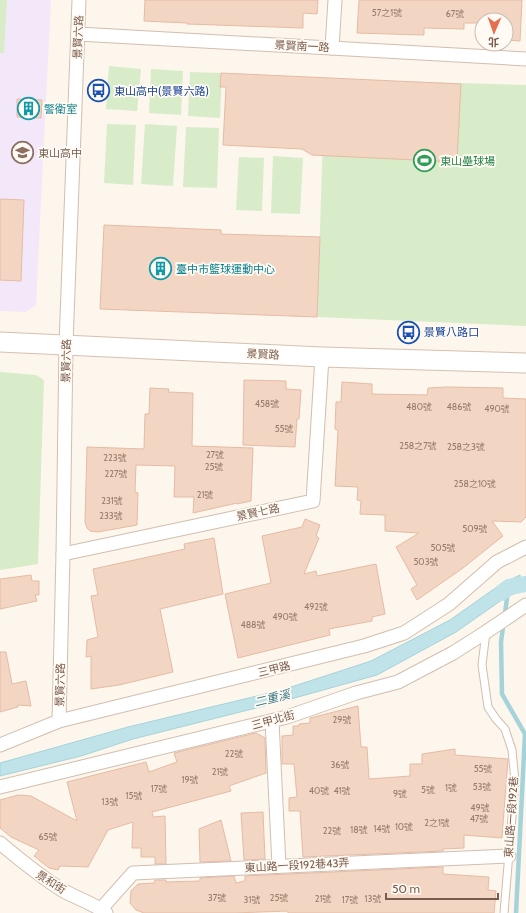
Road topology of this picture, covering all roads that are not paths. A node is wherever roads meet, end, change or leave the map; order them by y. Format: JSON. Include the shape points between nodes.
{"nodes":[{"id":1,"x":79,"y":0,"type":"edge"},
{"id":2,"x":335,"y":0,"type":"edge"},
{"id":3,"x":78,"y":34,"type":"junction"},
{"id":4,"x":332,"y":48,"type":"junction"},
{"id":5,"x":526,"y":59,"type":"edge"},
{"id":6,"x":0,"y":342,"type":"edge"},
{"id":7,"x":66,"y":344,"type":"junction"},
{"id":8,"x":322,"y":357,"type":"junction"},
{"id":9,"x":526,"y":363,"type":"edge"},
{"id":10,"x":526,"y":547,"type":"edge"},
{"id":11,"x":63,"y":554,"type":"junction"},
{"id":12,"x":526,"y":605,"type":"edge"},
{"id":13,"x":486,"y":632,"type":"junction"},
{"id":14,"x":59,"y":721,"type":"junction"},
{"id":15,"x":272,"y":721,"type":"junction"},
{"id":16,"x":0,"y":745,"type":"edge"},
{"id":17,"x":0,"y":787,"type":"edge"},
{"id":18,"x":0,"y":843,"type":"edge"},
{"id":19,"x":509,"y":856,"type":"junction"},
{"id":20,"x":279,"y":866,"type":"junction"},
{"id":21,"x":104,"y":911,"type":"edge"},
{"id":22,"x":504,"y":913,"type":"edge"}],
"edges":[{"from":1,"to":3,"type":"street","name":"景賢六路"},
{"from":2,"to":4,"type":"street"},
{"from":3,"to":4,"type":"street","name":"景賢南一路"},
{"from":3,"to":7,"type":"street","name":"景賢六路"},
{"from":4,"to":5,"type":"street","name":"景賢南一路"},
{"from":6,"to":7,"type":"street","name":"景賢路"},
{"from":7,"to":8,"type":"street","name":"景賢路"},
{"from":7,"to":11,"type":"street","name":"景賢六路"},
{"from":8,"to":9,"type":"street","name":"景賢路"},
{"from":8,"to":11,"type":"street","name":"景賢七路","via":[[313,501]]},
{"from":10,"to":14,"type":"street","name":"三甲路","via":[[497,562],[449,604],[404,633],[364,646]]},
{"from":11,"to":14,"type":"street","name":"景賢六路"},
{"from":12,"to":13,"type":"street","name":"三甲北街"},
{"from":13,"to":15,"type":"street","name":"三甲北街","via":[[398,682]]},
{"from":13,"to":19,"type":"lane","name":"東山路一段192巷","via":[[482,665],[488,707],[505,729],[512,750],[515,781]]},
{"from":14,"to":16,"type":"street","name":"三甲路"},
{"from":15,"to":17,"type":"street","name":"三甲北街"},
{"from":15,"to":20,"type":"street"},
{"from":18,"to":21,"type":"street","name":"景和街","via":[[33,871]]},
{"from":19,"to":20,"type":"street","name":"東山路一段192巷43弄"},
{"from":19,"to":22,"type":"lane","name":"東山路一段192巷"},
{"from":20,"to":21,"type":"street","name":"東山路一段192巷43弄","via":[[133,873]]}]}
